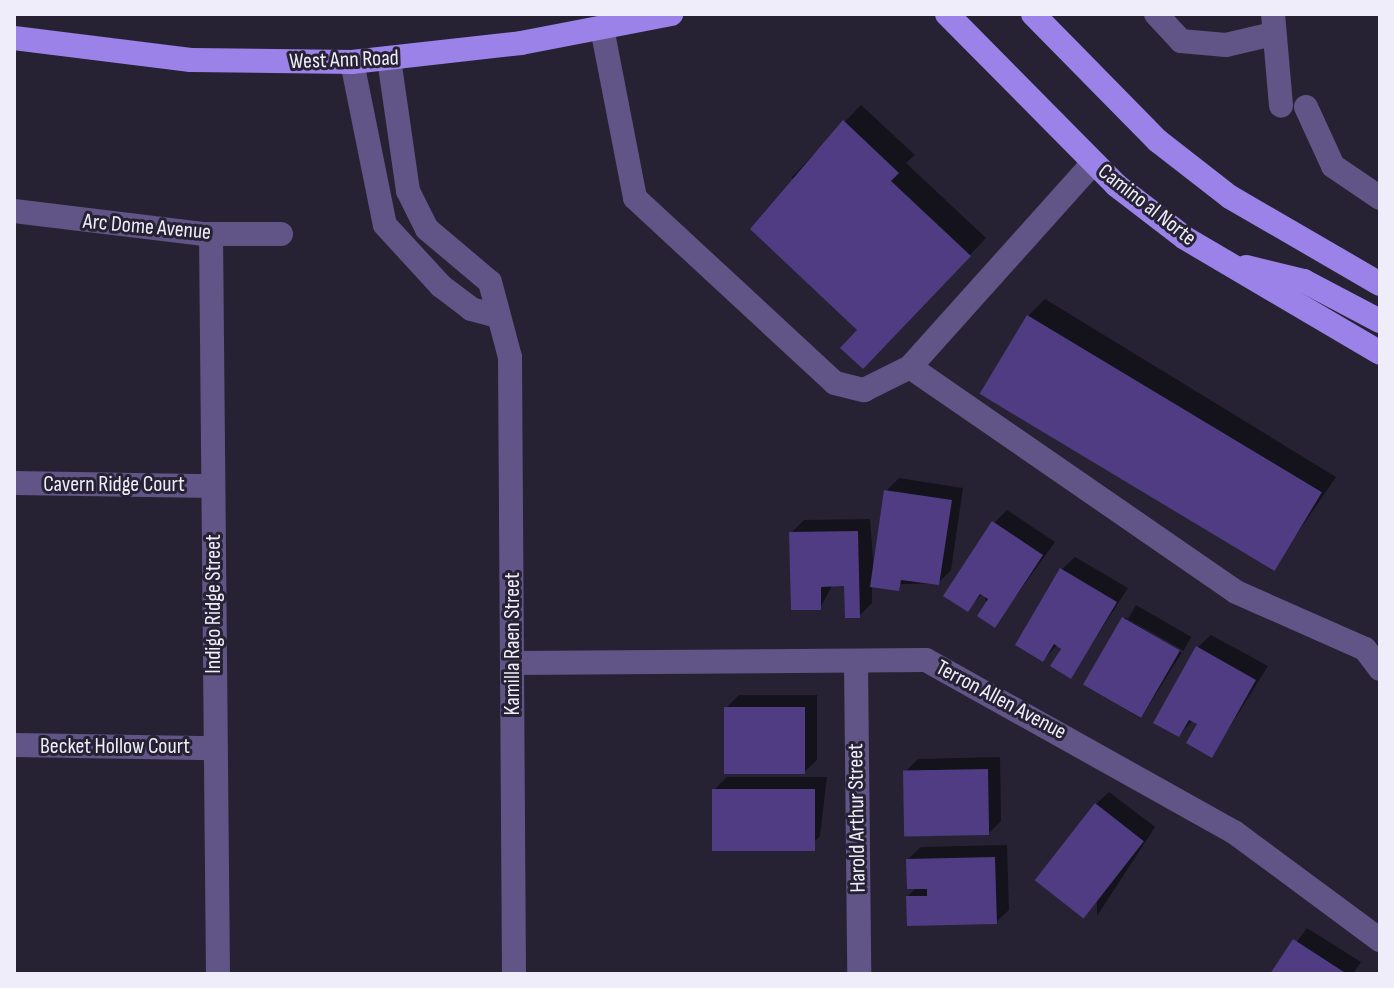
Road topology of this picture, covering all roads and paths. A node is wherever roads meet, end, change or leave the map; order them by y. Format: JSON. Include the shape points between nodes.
{"nodes":[{"id":1,"x":671,"y":14,"type":"edge"},
{"id":2,"x":947,"y":14,"type":"edge"},
{"id":3,"x":1033,"y":14,"type":"edge"},
{"id":4,"x":1156,"y":14,"type":"edge"},
{"id":5,"x":1273,"y":24,"type":"edge"},
{"id":6,"x":602,"y":28,"type":"junction"},
{"id":7,"x":14,"y":38,"type":"edge"},
{"id":8,"x":389,"y":59,"type":"junction"},
{"id":9,"x":352,"y":62,"type":"junction"},
{"id":10,"x":1281,"y":106,"type":"dead end"},
{"id":11,"x":1306,"y":107,"type":"dead end"},
{"id":12,"x":1093,"y":163,"type":"junction"},
{"id":13,"x":1380,"y":198,"type":"edge"},
{"id":14,"x":14,"y":211,"type":"edge"},
{"id":15,"x":211,"y":234,"type":"junction"},
{"id":16,"x":281,"y":234,"type":"dead end"},
{"id":17,"x":460,"y":257,"type":"junction"},
{"id":18,"x":1224,"y":262,"type":"junction"},
{"id":19,"x":1380,"y":284,"type":"edge"},
{"id":20,"x":441,"y":286,"type":"junction"},
{"id":21,"x":498,"y":316,"type":"junction"},
{"id":22,"x":1380,"y":321,"type":"edge"},
{"id":23,"x":1380,"y":353,"type":"edge"},
{"id":24,"x":910,"y":367,"type":"junction"},
{"id":25,"x":14,"y":483,"type":"edge"},
{"id":26,"x":213,"y":486,"type":"junction"},
{"id":27,"x":856,"y":662,"type":"junction"},
{"id":28,"x":513,"y":663,"type":"junction"},
{"id":29,"x":1380,"y":669,"type":"edge"},
{"id":30,"x":14,"y":745,"type":"edge"},
{"id":31,"x":215,"y":748,"type":"junction"},
{"id":32,"x":1380,"y":940,"type":"edge"},
{"id":33,"x":218,"y":974,"type":"edge"},
{"id":34,"x":514,"y":974,"type":"edge"},
{"id":35,"x":859,"y":974,"type":"edge"}],
"edges":[{"from":1,"to":6,"type":"main road","name":"West Ann Road"},
{"from":2,"to":12,"type":"main road","name":"Camino al Norte"},
{"from":3,"to":19,"type":"main road","via":[[1158,141],[1230,197]]},
{"from":4,"to":5,"type":"street","via":[[1181,41],[1226,45]]},
{"from":5,"to":10,"type":"street"},
{"from":6,"to":8,"type":"main road","name":"West Ann Road"},
{"from":6,"to":24,"type":"street","via":[[635,198],[648,216],[835,383],[864,390]]},
{"from":7,"to":9,"type":"main road","name":"West Ann Road","via":[[191,60]]},
{"from":8,"to":9,"type":"main road","name":"West Ann Road"},
{"from":8,"to":17,"type":"street","name":"Kamilla Raen Street","via":[[408,191],[427,229]]},
{"from":9,"to":20,"type":"street","via":[[385,225]]},
{"from":11,"to":13,"type":"street","via":[[1333,166]]},
{"from":12,"to":18,"type":"main road","name":"Camino al Norte"},
{"from":12,"to":24,"type":"street"},
{"from":14,"to":15,"type":"street","name":"Arc Dome Avenue"},
{"from":15,"to":16,"type":"street","name":"Arc Dome Avenue"},
{"from":15,"to":26,"type":"street","name":"Indigo Ridge Street"},
{"from":17,"to":20,"type":"street"},
{"from":17,"to":21,"type":"street","name":"Kamilla Raen Street","via":[[490,282]]},
{"from":18,"to":22,"type":"main road","via":[[1304,281]]},
{"from":18,"to":23,"type":"main road","name":"Camino al Norte"},
{"from":20,"to":21,"type":"street","via":[[471,309]]},
{"from":21,"to":28,"type":"street","name":"Kamilla Raen Street","via":[[510,357]]},
{"from":24,"to":29,"type":"street","via":[[1236,592],[1365,649]]},
{"from":25,"to":26,"type":"street","name":"Cavern Ridge Court"},
{"from":26,"to":31,"type":"street","name":"Indigo Ridge Street"},
{"from":27,"to":28,"type":"street","name":"Terron Allen Avenue"},
{"from":27,"to":32,"type":"street","name":"Terron Allen Avenue","via":[[926,660],[976,684],[1234,832]]},
{"from":27,"to":35,"type":"street","name":"Harold Arthur Street"},
{"from":28,"to":34,"type":"street","name":"Kamilla Raen Street"},
{"from":30,"to":31,"type":"street","name":"Becket Hollow Court"},
{"from":31,"to":33,"type":"street","name":"Indigo Ridge Street"}]}
